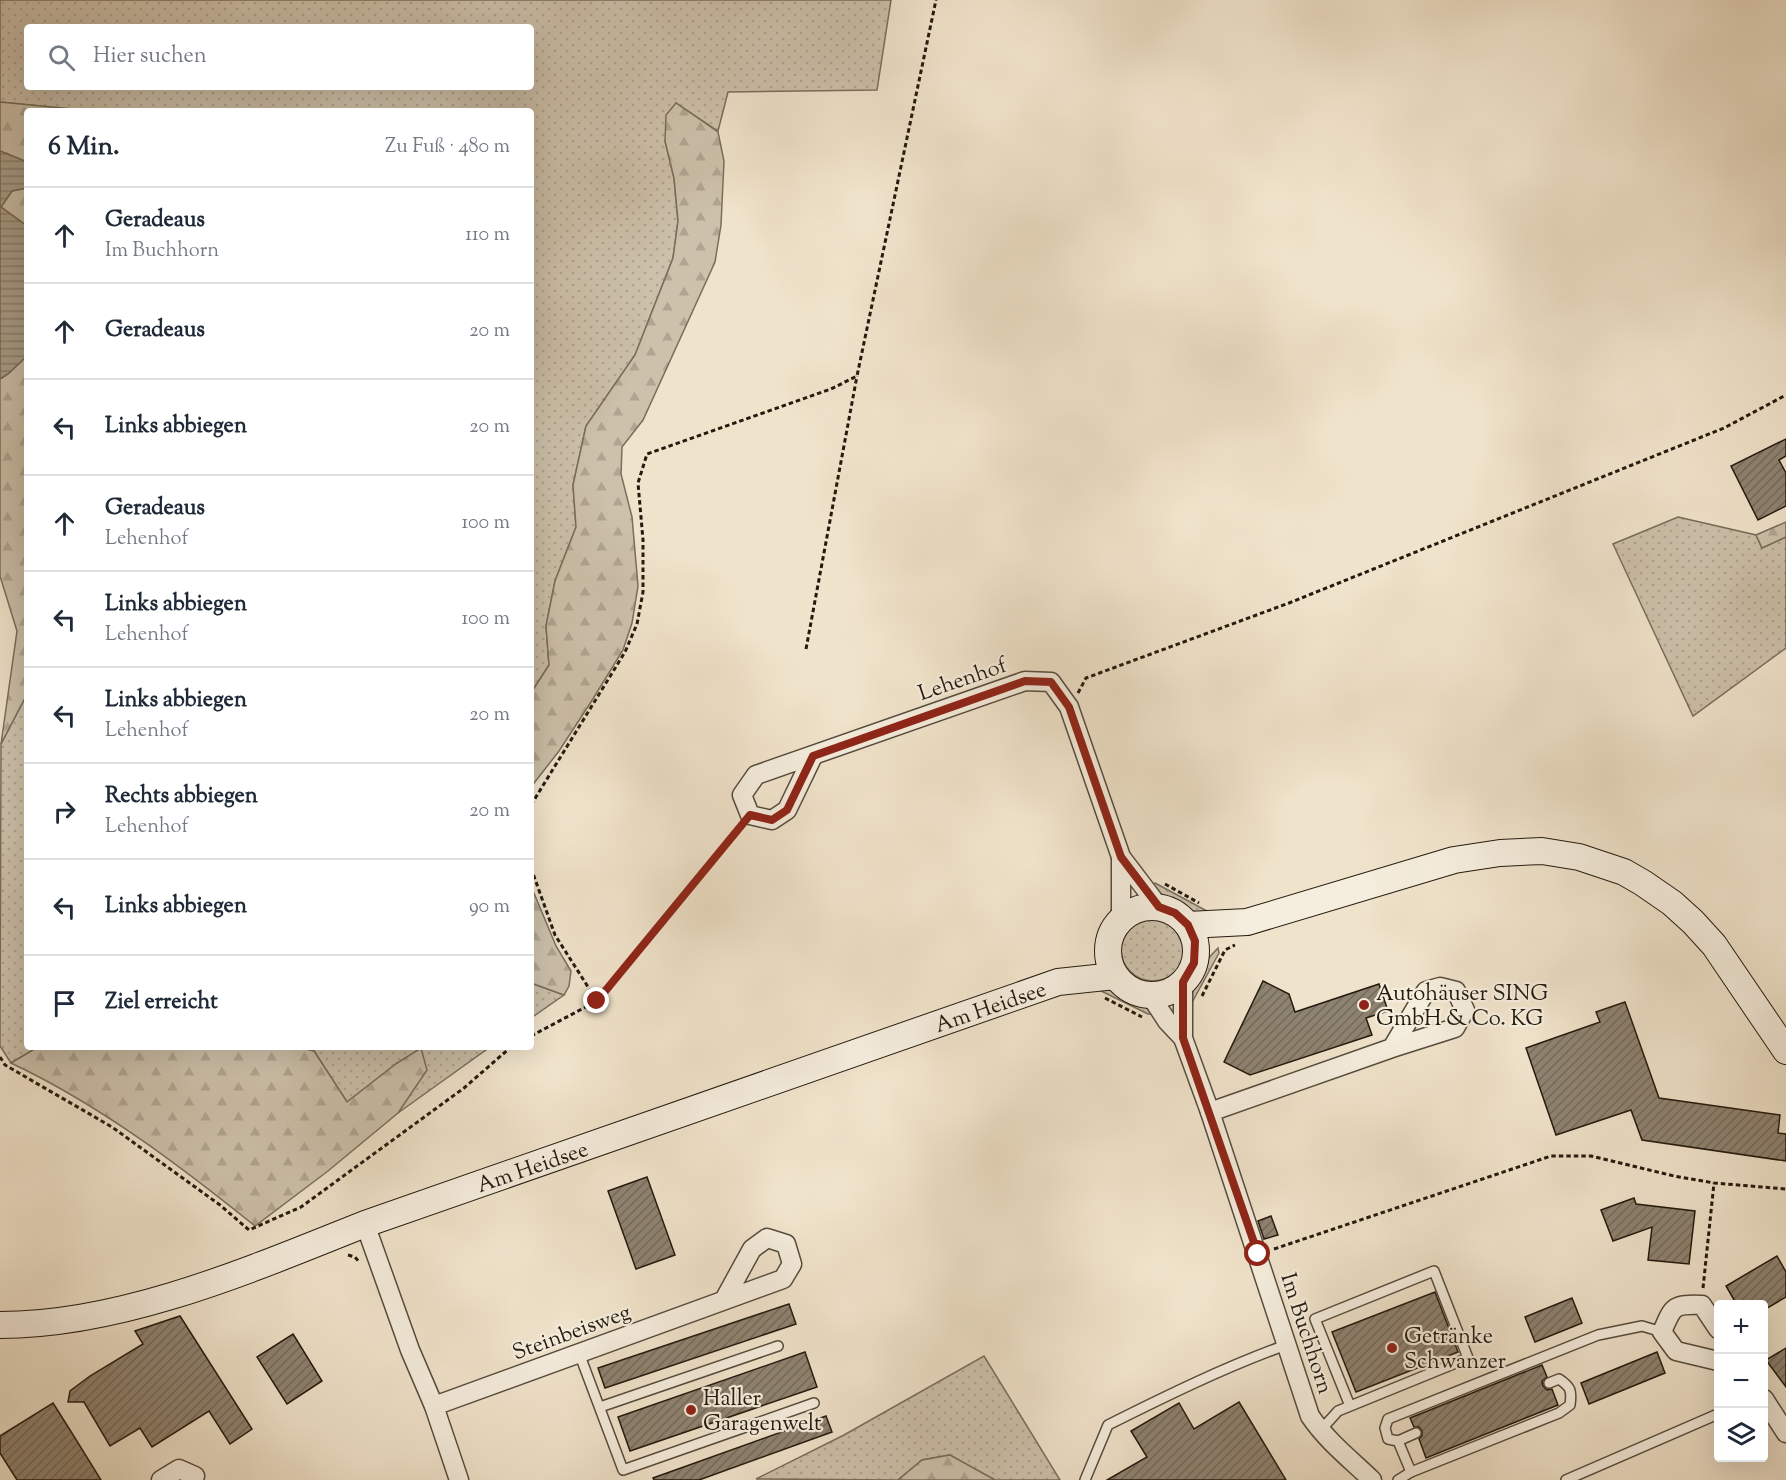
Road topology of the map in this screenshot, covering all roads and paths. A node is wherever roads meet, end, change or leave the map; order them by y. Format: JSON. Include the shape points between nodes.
{"nodes":[{"id":1,"x":936,"y":0,"type":"edge"},
{"id":2,"x":857,"y":376,"type":"junction"},
{"id":3,"x":1786,"y":395,"type":"edge"},
{"id":4,"x":806,"y":649,"type":"dead end"},
{"id":5,"x":1082,"y":703,"type":"dead end"},
{"id":6,"x":813,"y":756,"type":"junction"},
{"id":7,"x":534,"y":800,"type":"edge"},
{"id":8,"x":750,"y":815,"type":"junction"},
{"id":9,"x":1121,"y":857,"type":"junction"},
{"id":10,"x":534,"y":876,"type":"edge"},
{"id":11,"x":1157,"y":879,"type":"dead end"},
{"id":12,"x":1159,"y":907,"type":"junction"},
{"id":13,"x":1195,"y":915,"type":"junction"},
{"id":14,"x":1121,"y":919,"type":"junction"},
{"id":15,"x":1245,"y":931,"type":"junction"},
{"id":16,"x":1223,"y":945,"type":"dead end"},
{"id":17,"x":1107,"y":946,"type":"junction"},
{"id":18,"x":1225,"y":950,"type":"junction"},
{"id":19,"x":1196,"y":952,"type":"junction"},
{"id":20,"x":1114,"y":976,"type":"junction"},
{"id":21,"x":1058,"y":982,"type":"junction"},
{"id":22,"x":1183,"y":982,"type":"junction"},
{"id":23,"x":1150,"y":995,"type":"junction"},
{"id":24,"x":597,"y":1001,"type":"junction"},
{"id":25,"x":1198,"y":1003,"type":"dead end"},
{"id":26,"x":534,"y":1034,"type":"edge"},
{"id":27,"x":1183,"y":1038,"type":"junction"},
{"id":28,"x":1392,"y":1048,"type":"dead end"},
{"id":29,"x":508,"y":1050,"type":"edge"},
{"id":30,"x":1786,"y":1051,"type":"edge"},
{"id":31,"x":0,"y":1057,"type":"edge"},
{"id":32,"x":1210,"y":1112,"type":"junction"},
{"id":33,"x":1714,"y":1183,"type":"junction"},
{"id":34,"x":1786,"y":1189,"type":"edge"},
{"id":35,"x":365,"y":1224,"type":"junction"},
{"id":36,"x":1258,"y":1254,"type":"junction"},
{"id":37,"x":724,"y":1300,"type":"dead end"},
{"id":38,"x":1702,"y":1305,"type":"junction"},
{"id":39,"x":1714,"y":1322,"type":"edge"},
{"id":40,"x":0,"y":1325,"type":"edge"},
{"id":41,"x":1662,"y":1332,"type":"junction"},
{"id":42,"x":778,"y":1346,"type":"dead end"},
{"id":43,"x":1286,"y":1346,"type":"junction"},
{"id":44,"x":579,"y":1353,"type":"junction"},
{"id":45,"x":1714,"y":1360,"type":"edge"},
{"id":46,"x":1549,"y":1383,"type":"dead end"},
{"id":47,"x":814,"y":1403,"type":"dead end"},
{"id":48,"x":1768,"y":1405,"type":"edge"},
{"id":49,"x":434,"y":1406,"type":"junction"},
{"id":50,"x":1350,"y":1406,"type":"junction"},
{"id":51,"x":600,"y":1407,"type":"junction"},
{"id":52,"x":1714,"y":1416,"type":"edge"},
{"id":53,"x":1320,"y":1431,"type":"junction"},
{"id":54,"x":1416,"y":1433,"type":"dead end"},
{"id":55,"x":1786,"y":1433,"type":"edge"},
{"id":56,"x":1398,"y":1441,"type":"junction"},
{"id":57,"x":1410,"y":1472,"type":"junction"},
{"id":58,"x":195,"y":1476,"type":"dead end"},
{"id":59,"x":161,"y":1480,"type":"edge"},
{"id":60,"x":459,"y":1480,"type":"edge"},
{"id":61,"x":1085,"y":1480,"type":"edge"},
{"id":62,"x":1372,"y":1480,"type":"edge"},
{"id":63,"x":1398,"y":1480,"type":"edge"},
{"id":64,"x":1566,"y":1480,"type":"edge"}],
"edges":[{"from":1,"to":2,"type":"path"},
{"from":2,"to":4,"type":"path"},
{"from":2,"to":7,"type":"path","via":[[831,389],[647,454],[638,483],[643,592],[637,624],[626,652]]},
{"from":3,"to":5,"type":"path","via":[[1724,428],[1289,603],[1086,678],[1078,692]]},
{"from":6,"to":8,"type":"street","via":[[787,810],[772,820]]},
{"from":6,"to":8,"type":"street","name":"Lehenhof","via":[[756,775],[742,795]]},
{"from":6,"to":9,"type":"street","name":"Lehenhof","via":[[1025,681],[1051,682],[1069,707]]},
{"from":8,"to":24,"type":"path"},
{"from":9,"to":12,"type":"street","name":"Lehenhof"},
{"from":9,"to":14,"type":"street","name":"Lehenhof"},
{"from":10,"to":24,"type":"path","via":[[555,935]]},
{"from":11,"to":13,"type":"path"},
{"from":12,"to":13,"type":"main road"},
{"from":12,"to":14,"type":"main road","via":[[1138,908]]},
{"from":13,"to":15,"type":"main road"},
{"from":13,"to":19,"type":"main road"},
{"from":14,"to":17,"type":"main road"},
{"from":15,"to":18,"type":"path"},
{"from":15,"to":19,"type":"main road"},
{"from":15,"to":30,"type":"main road","via":[[1454,860],[1542,851],[1579,857],[1624,872],[1672,903],[1693,922],[1714,945]]},
{"from":16,"to":18,"type":"path"},
{"from":17,"to":20,"type":"main road"},
{"from":17,"to":21,"type":"main road","name":"Am Heidsee"},
{"from":18,"to":25,"type":"path"},
{"from":19,"to":22,"type":"main road"},
{"from":20,"to":21,"type":"main road","name":"Am Heidsee"},
{"from":20,"to":23,"type":"main road","via":[[1136,993]]},
{"from":21,"to":35,"type":"main road","name":"Am Heidsee"},
{"from":22,"to":23,"type":"main road","via":[[1165,993]]},
{"from":22,"to":27,"type":"street","name":"Im Buchhorn"},
{"from":23,"to":27,"type":"street","name":"Im Buchhorn"},
{"from":24,"to":26,"type":"path"},
{"from":27,"to":32,"type":"street","name":"Im Buchhorn"},
{"from":28,"to":32,"type":"street"},
{"from":29,"to":31,"type":"path","via":[[464,1088],[301,1207],[249,1230],[112,1127],[5,1065]]},
{"from":32,"to":36,"type":"street","name":"Im Buchhorn"},
{"from":33,"to":34,"type":"path"},
{"from":33,"to":36,"type":"path","via":[[1591,1156],[1551,1156]]},
{"from":33,"to":38,"type":"path"},
{"from":35,"to":40,"type":"main road","name":"Am Heidsee","via":[[137,1306],[25,1325]]},
{"from":35,"to":49,"type":"street"},
{"from":36,"to":43,"type":"street","name":"Im Buchhorn"},
{"from":37,"to":44,"type":"street","name":"Steinbeisweg"},
{"from":38,"to":39,"type":"street"},
{"from":38,"to":41,"type":"street","via":[[1682,1304],[1671,1311]]},
{"from":41,"to":45,"type":"street","via":[[1676,1351]]},
{"from":41,"to":56,"type":"lane","via":[[1642,1326],[1598,1335],[1388,1419],[1388,1439]]},
{"from":42,"to":51,"type":"lane"},
{"from":43,"to":53,"type":"street","name":"Im Buchhorn","via":[[1310,1416]]},
{"from":43,"to":61,"type":"lane","via":[[1108,1425]]},
{"from":44,"to":49,"type":"street","name":"Steinbeisweg"},
{"from":44,"to":51,"type":"lane"},
{"from":46,"to":57,"type":"lane","via":[[1559,1379],[1572,1392],[1570,1405],[1559,1413]]},
{"from":47,"to":51,"type":"lane","via":[[623,1470]]},
{"from":48,"to":55,"type":"street"},
{"from":49,"to":60,"type":"street"},
{"from":50,"to":50,"type":"lane","via":[[1315,1319],[1434,1271],[1468,1358]]},
{"from":50,"to":53,"type":"lane","via":[[1338,1411]]},
{"from":52,"to":64,"type":"lane"},
{"from":53,"to":62,"type":"street","name":"Im Buchhorn"},
{"from":54,"to":56,"type":"lane"},
{"from":56,"to":57,"type":"lane"},
{"from":57,"to":63,"type":"lane"},
{"from":58,"to":59,"type":"street","via":[[179,1469]]}]}
